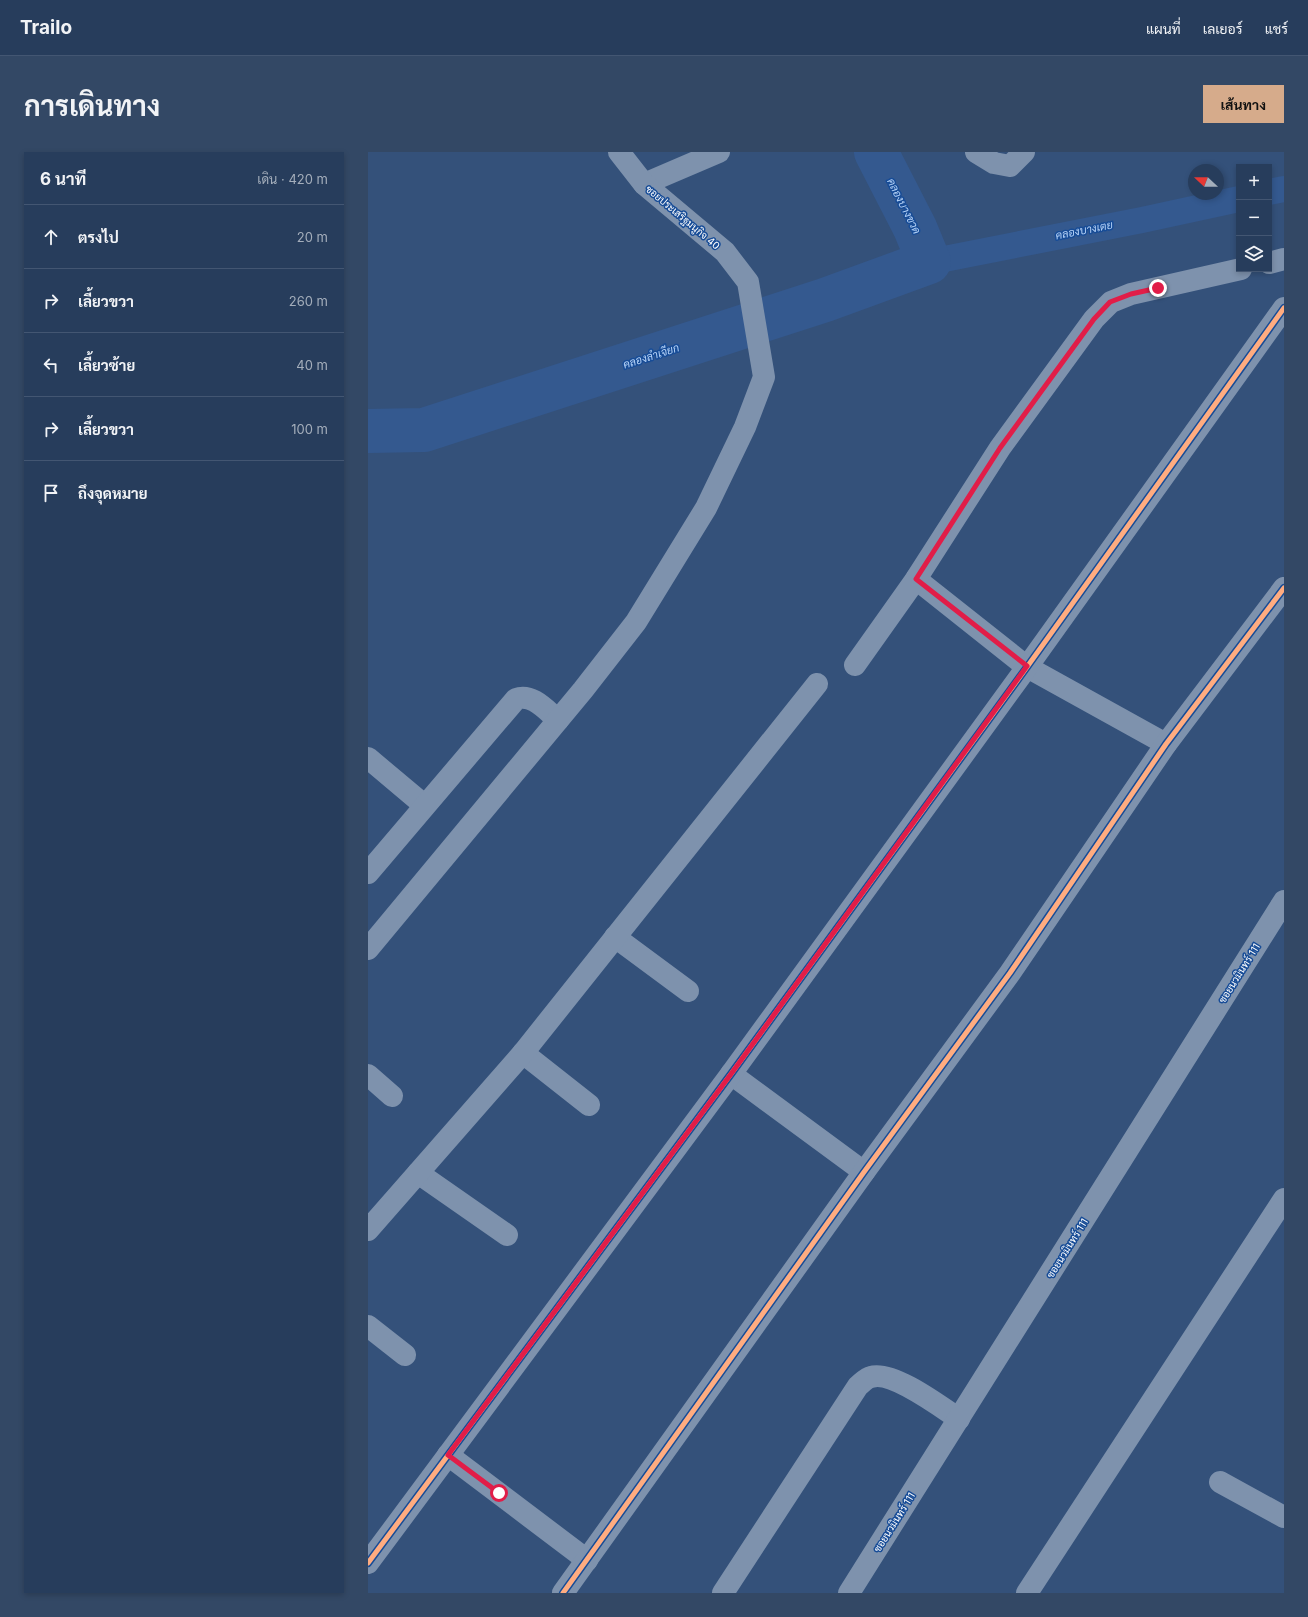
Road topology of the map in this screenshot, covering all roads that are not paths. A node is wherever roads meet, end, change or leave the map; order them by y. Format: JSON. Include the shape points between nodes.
{"nodes":[{"id":1,"x":619,"y":152,"type":"edge"},
{"id":2,"x":719,"y":152,"type":"edge"},
{"id":3,"x":976,"y":152,"type":"edge"},
{"id":4,"x":1024,"y":152,"type":"edge"},
{"id":5,"x":644,"y":184,"type":"junction"},
{"id":6,"x":1284,"y":259,"type":"edge"},
{"id":7,"x":1272,"y":262,"type":"edge"},
{"id":8,"x":1236,"y":270,"type":"edge"},
{"id":9,"x":1284,"y":308,"type":"edge"},
{"id":10,"x":916,"y":579,"type":"junction"},
{"id":11,"x":1284,"y":588,"type":"edge"},
{"id":12,"x":854,"y":665,"type":"dead end"},
{"id":13,"x":1027,"y":666,"type":"junction"},
{"id":14,"x":817,"y":684,"type":"dead end"},
{"id":15,"x":558,"y":720,"type":"junction"},
{"id":16,"x":1166,"y":744,"type":"junction"},
{"id":17,"x":368,"y":758,"type":"edge"},
{"id":18,"x":424,"y":805,"type":"junction"},
{"id":19,"x":368,"y":873,"type":"edge"},
{"id":20,"x":1284,"y":901,"type":"edge"},
{"id":21,"x":615,"y":937,"type":"junction"},
{"id":22,"x":368,"y":950,"type":"edge"},
{"id":23,"x":688,"y":992,"type":"dead end"},
{"id":24,"x":523,"y":1053,"type":"junction"},
{"id":25,"x":731,"y":1074,"type":"junction"},
{"id":26,"x":368,"y":1075,"type":"edge"},
{"id":27,"x":392,"y":1096,"type":"dead end"},
{"id":28,"x":589,"y":1105,"type":"dead end"},
{"id":29,"x":864,"y":1172,"type":"junction"},
{"id":30,"x":418,"y":1173,"type":"junction"},
{"id":31,"x":1284,"y":1199,"type":"edge"},
{"id":32,"x":368,"y":1230,"type":"edge"},
{"id":33,"x":507,"y":1235,"type":"dead end"},
{"id":34,"x":368,"y":1326,"type":"edge"},
{"id":35,"x":406,"y":1355,"type":"dead end"},
{"id":36,"x":959,"y":1419,"type":"junction"},
{"id":37,"x":448,"y":1455,"type":"junction"},
{"id":38,"x":1220,"y":1482,"type":"dead end"},
{"id":39,"x":1284,"y":1517,"type":"edge"},
{"id":40,"x":587,"y":1560,"type":"junction"},
{"id":41,"x":368,"y":1563,"type":"edge"},
{"id":42,"x":563,"y":1593,"type":"edge"},
{"id":43,"x":723,"y":1593,"type":"edge"},
{"id":44,"x":849,"y":1593,"type":"edge"},
{"id":45,"x":1027,"y":1593,"type":"edge"}],
"edges":[{"from":1,"to":5,"type":"street","name":"ซอยประเสริฐมนูกิจ 40"},
{"from":2,"to":5,"type":"street"},
{"from":3,"to":4,"type":"street","via":[[994,163],[1010,166]]},
{"from":5,"to":15,"type":"street","name":"ซอยประเสริฐมนูกิจ 40","via":[[725,252],[748,282],[764,377],[745,427],[706,508],[636,622]]},
{"from":6,"to":7,"type":"street"},
{"from":8,"to":10,"type":"street","via":[[1131,294],[1110,302],[1094,319],[1000,448]]},
{"from":9,"to":13,"type":"street"},
{"from":10,"to":12,"type":"street"},
{"from":10,"to":13,"type":"street"},
{"from":11,"to":16,"type":"street"},
{"from":13,"to":16,"type":"street"},
{"from":13,"to":25,"type":"street"},
{"from":14,"to":21,"type":"street"},
{"from":15,"to":18,"type":"street","via":[[531,698],[516,698]]},
{"from":15,"to":22,"type":"street"},
{"from":16,"to":29,"type":"street","via":[[1010,973]]},
{"from":17,"to":18,"type":"street"},
{"from":18,"to":19,"type":"street"},
{"from":20,"to":36,"type":"street","name":"ซอยนวมินทร์ 111"},
{"from":21,"to":23,"type":"street"},
{"from":21,"to":24,"type":"street"},
{"from":24,"to":28,"type":"street"},
{"from":24,"to":30,"type":"street"},
{"from":25,"to":29,"type":"street"},
{"from":25,"to":37,"type":"street"},
{"from":26,"to":27,"type":"street"},
{"from":29,"to":40,"type":"street"},
{"from":30,"to":32,"type":"street"},
{"from":30,"to":33,"type":"street"},
{"from":31,"to":45,"type":"street"},
{"from":34,"to":35,"type":"street"},
{"from":36,"to":43,"type":"street","via":[[898,1381],[882,1376],[870,1377],[858,1386]]},
{"from":36,"to":44,"type":"street","name":"ซอยนวมินทร์ 111"},
{"from":37,"to":40,"type":"street"},
{"from":37,"to":41,"type":"street"},
{"from":38,"to":39,"type":"street"},
{"from":40,"to":42,"type":"street"}]}
